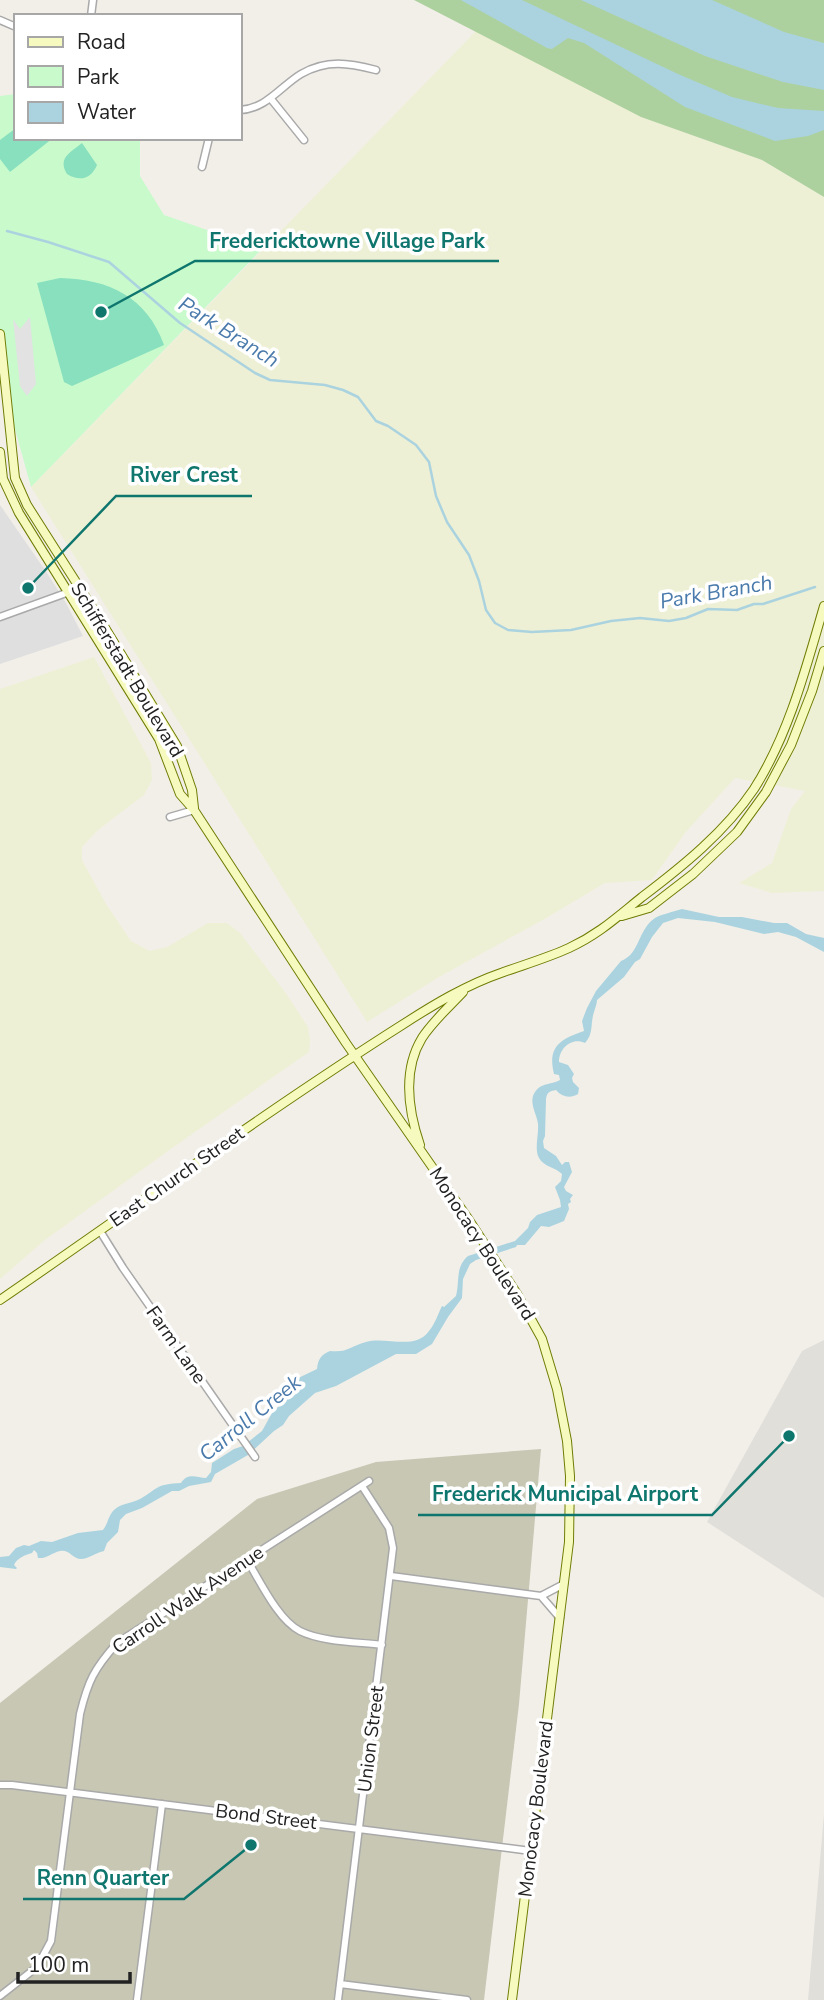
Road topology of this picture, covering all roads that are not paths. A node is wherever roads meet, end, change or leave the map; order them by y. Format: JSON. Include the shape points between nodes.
{"nodes":[{"id":1,"x":376,"y":70,"type":"dead end"},
{"id":2,"x":271,"y":99,"type":"junction"},
{"id":3,"x":242,"y":110,"type":"edge"},
{"id":4,"x":209,"y":140,"type":"edge"},
{"id":5,"x":304,"y":140,"type":"dead end"},
{"id":6,"x":202,"y":167,"type":"dead end"},
{"id":7,"x":0,"y":334,"type":"edge"},
{"id":8,"x":4,"y":415,"type":"edge"},
{"id":9,"x":0,"y":452,"type":"edge"},
{"id":10,"x":80,"y":588,"type":"junction"},
{"id":11,"x":68,"y":593,"type":"junction"},
{"id":12,"x":824,"y":606,"type":"edge"},
{"id":13,"x":0,"y":617,"type":"edge"},
{"id":14,"x":824,"y":651,"type":"edge"},
{"id":15,"x":194,"y":810,"type":"junction"},
{"id":16,"x":170,"y":817,"type":"dead end"},
{"id":17,"x":619,"y":917,"type":"junction"},
{"id":18,"x":470,"y":986,"type":"junction"},
{"id":19,"x":354,"y":1055,"type":"junction"},
{"id":20,"x":424,"y":1155,"type":"junction"},
{"id":21,"x":100,"y":1231,"type":"junction"},
{"id":22,"x":0,"y":1300,"type":"edge"},
{"id":23,"x":255,"y":1457,"type":"dead end"},
{"id":24,"x":369,"y":1481,"type":"dead end"},
{"id":25,"x":362,"y":1486,"type":"junction"},
{"id":26,"x":247,"y":1560,"type":"junction"},
{"id":27,"x":391,"y":1576,"type":"junction"},
{"id":28,"x":564,"y":1584,"type":"junction"},
{"id":29,"x":541,"y":1596,"type":"junction"},
{"id":30,"x":560,"y":1618,"type":"junction"},
{"id":31,"x":383,"y":1645,"type":"junction"},
{"id":32,"x":0,"y":1785,"type":"edge"},
{"id":33,"x":71,"y":1793,"type":"junction"},
{"id":34,"x":162,"y":1804,"type":"junction"},
{"id":35,"x":359,"y":1829,"type":"junction"},
{"id":36,"x":531,"y":1851,"type":"junction"},
{"id":37,"x":340,"y":1984,"type":"junction"},
{"id":38,"x":0,"y":1998,"type":"edge"},
{"id":39,"x":137,"y":2000,"type":"edge"},
{"id":40,"x":338,"y":2000,"type":"edge"},
{"id":41,"x":467,"y":2000,"type":"edge"},
{"id":42,"x":512,"y":2000,"type":"edge"}],
"edges":[{"from":1,"to":2,"type":"street","via":[[349,63],[321,65],[300,74]]},
{"from":2,"to":3,"type":"street"},
{"from":2,"to":5,"type":"street"},
{"from":4,"to":6,"type":"street"},
{"from":7,"to":8,"type":"main road","name":"Schifferstadt Boulevard"},
{"from":8,"to":10,"type":"main road","name":"Schifferstadt Boulevard","via":[[15,478]]},
{"from":9,"to":11,"type":"main road","name":"Schifferstadt Boulevard","via":[[8,491]]},
{"from":10,"to":11,"type":"street"},
{"from":10,"to":15,"type":"main road","name":"Schifferstadt Boulevard","via":[[177,746]]},
{"from":11,"to":13,"type":"street"},
{"from":11,"to":15,"type":"main road","name":"Schifferstadt Boulevard","via":[[159,739],[180,794]]},
{"from":12,"to":17,"type":"main road","via":[[792,711],[754,788],[705,846]]},
{"from":14,"to":17,"type":"main road","via":[[791,745],[766,792],[737,832],[649,908]]},
{"from":15,"to":16,"type":"street"},
{"from":15,"to":19,"type":"main road","name":"Schifferstadt Boulevard"},
{"from":17,"to":18,"type":"main road","via":[[569,948]]},
{"from":18,"to":19,"type":"main road"},
{"from":18,"to":20,"type":"main road","via":[[421,1039],[412,1063],[408,1095]]},
{"from":19,"to":20,"type":"main road","name":"Monocacy Boulevard"},
{"from":19,"to":21,"type":"main road","name":"East Church Street"},
{"from":20,"to":28,"type":"main road","name":"Monocacy Boulevard","via":[[542,1339],[567,1441],[569,1542]]},
{"from":21,"to":22,"type":"main road","name":"East Church Street"},
{"from":21,"to":23,"type":"street","name":"Farm Lane"},
{"from":24,"to":25,"type":"street","name":"Carroll Walk Avenue"},
{"from":25,"to":26,"type":"street","name":"Carroll Walk Avenue"},
{"from":25,"to":27,"type":"street","name":"Union Street","via":[[389,1528]]},
{"from":26,"to":31,"type":"street","via":[[288,1623],[300,1631]]},
{"from":26,"to":33,"type":"street","name":"Carroll Walk Avenue","via":[[117,1643],[101,1661],[92,1673],[80,1714]]},
{"from":27,"to":29,"type":"street"},
{"from":27,"to":31,"type":"street","name":"Union Street"},
{"from":28,"to":29,"type":"street"},
{"from":28,"to":30,"type":"main road","name":"Monocacy Boulevard"},
{"from":29,"to":30,"type":"street"},
{"from":30,"to":36,"type":"main road","name":"Monocacy Boulevard"},
{"from":31,"to":35,"type":"street","name":"Union Street"},
{"from":32,"to":33,"type":"street","name":"Bond Street"},
{"from":33,"to":34,"type":"street","name":"Bond Street"},
{"from":33,"to":38,"type":"street","name":"Carroll Walk Avenue","via":[[51,1941],[37,1967]]},
{"from":34,"to":35,"type":"street","name":"Bond Street"},
{"from":34,"to":39,"type":"street"},
{"from":35,"to":36,"type":"street","name":"Bond Street"},
{"from":35,"to":37,"type":"street","name":"Union Street"},
{"from":36,"to":42,"type":"main road","name":"Monocacy Boulevard"},
{"from":37,"to":40,"type":"street","name":"Union Street"},
{"from":37,"to":41,"type":"street"}]}
